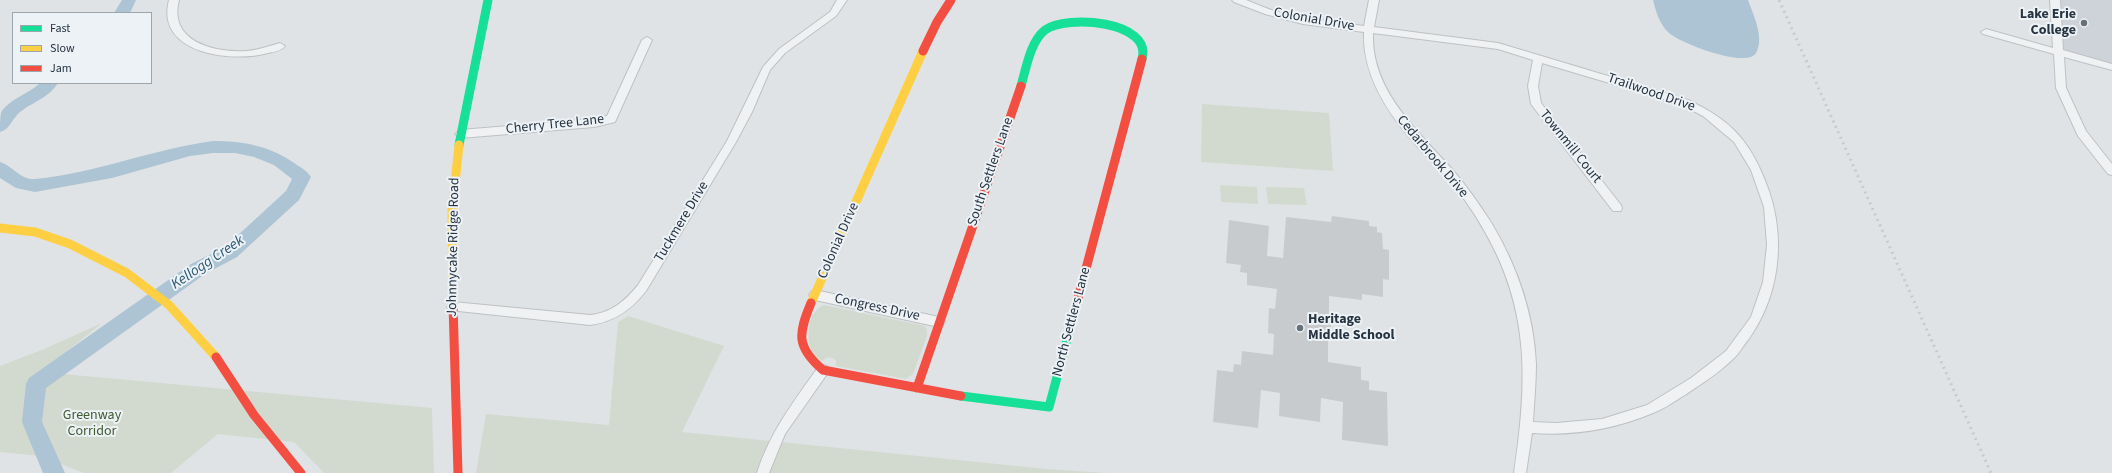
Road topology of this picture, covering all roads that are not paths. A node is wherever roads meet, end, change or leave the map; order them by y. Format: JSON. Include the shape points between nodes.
{"nodes":[{"id":1,"x":174,"y":0,"type":"edge"},
{"id":2,"x":488,"y":0,"type":"edge"},
{"id":3,"x":842,"y":0,"type":"edge"},
{"id":4,"x":951,"y":0,"type":"edge"},
{"id":5,"x":1237,"y":0,"type":"edge"},
{"id":6,"x":1374,"y":0,"type":"edge"},
{"id":7,"x":2055,"y":0,"type":"edge"},
{"id":8,"x":1118,"y":28,"type":"joint"},
{"id":9,"x":1368,"y":30,"type":"junction"},
{"id":10,"x":1986,"y":32,"type":"dead end"},
{"id":11,"x":647,"y":40,"type":"dead end"},
{"id":12,"x":280,"y":46,"type":"dead end"},
{"id":13,"x":2058,"y":52,"type":"junction"},
{"id":14,"x":1538,"y":57,"type":"junction"},
{"id":15,"x":2112,"y":67,"type":"edge"},
{"id":16,"x":460,"y":134,"type":"junction"},
{"id":17,"x":2112,"y":171,"type":"edge"},
{"id":18,"x":1617,"y":208,"type":"dead end"},
{"id":19,"x":0,"y":228,"type":"edge"},
{"id":20,"x":815,"y":295,"type":"junction"},
{"id":21,"x":453,"y":307,"type":"junction"},
{"id":22,"x":940,"y":322,"type":"junction"},
{"id":23,"x":823,"y":370,"type":"junction"},
{"id":24,"x":916,"y":388,"type":"junction"},
{"id":25,"x":1527,"y":427,"type":"junction"},
{"id":26,"x":301,"y":473,"type":"edge"},
{"id":27,"x":458,"y":473,"type":"edge"},
{"id":28,"x":762,"y":473,"type":"edge"},
{"id":29,"x":1520,"y":473,"type":"edge"}],
"edges":[{"from":1,"to":12,"type":"street","via":[[172,11],[175,27],[182,36],[195,45],[222,52],[247,54]]},
{"from":2,"to":16,"type":"street","name":"Johnnycake Ridge Road"},
{"from":3,"to":21,"type":"street","name":"Tuckmere Drive","via":[[833,14],[782,51],[766,69],[730,142],[642,288],[623,309],[611,316],[590,320]]},
{"from":4,"to":20,"type":"street","name":"Colonial Drive","via":[[936,22]]},
{"from":5,"to":9,"type":"street","name":"Colonial Drive","via":[[1290,18]]},
{"from":6,"to":9,"type":"street","name":"Cedarbrook Drive"},
{"from":7,"to":13,"type":"street"},
{"from":8,"to":22,"type":"street","name":"South Settlers Lane","via":[[1079,22],[1058,23],[1046,29],[1037,40]]},
{"from":8,"to":24,"type":"street","name":"North Settlers Lane","via":[[1138,38],[1143,45],[1143,56],[1049,407],[956,396]]},
{"from":9,"to":14,"type":"street","name":"Trailwood Drive","via":[[1498,46]]},
{"from":9,"to":25,"type":"street","name":"Cedarbrook Drive","via":[[1369,57],[1382,92],[1395,112],[1451,175],[1489,229],[1512,281],[1523,313],[1529,354]]},
{"from":10,"to":13,"type":"street"},
{"from":11,"to":16,"type":"street","name":"Cherry Tree Lane","via":[[611,119],[594,123]]},
{"from":13,"to":15,"type":"street"},
{"from":13,"to":17,"type":"street","via":[[2061,88],[2068,105],[2082,133]]},
{"from":14,"to":18,"type":"street","name":"Townmill Court","via":[[1533,86],[1536,104]]},
{"from":14,"to":25,"type":"street","name":"Trailwood Drive","via":[[1684,102],[1707,114],[1738,139],[1756,170],[1769,207],[1773,245],[1769,282],[1756,319],[1730,355],[1695,382],[1651,409],[1602,424],[1556,429]]},
{"from":16,"to":21,"type":"street","name":"Johnnycake Ridge Road","via":[[452,211]]},
{"from":19,"to":26,"type":"street","via":[[34,232],[70,244],[127,273],[169,305],[221,363],[254,415]]},
{"from":20,"to":22,"type":"street","name":"Congress Drive"},
{"from":20,"to":23,"type":"street","name":"Colonial Drive","via":[[801,326],[800,340],[808,360]]},
{"from":21,"to":27,"type":"street","name":"Johnnycake Ridge Road"},
{"from":22,"to":24,"type":"street","name":"South Settlers Lane"},
{"from":23,"to":24,"type":"street","name":"North Settlers Lane"},
{"from":23,"to":28,"type":"street","via":[[783,423]]},
{"from":25,"to":29,"type":"street"}]}
